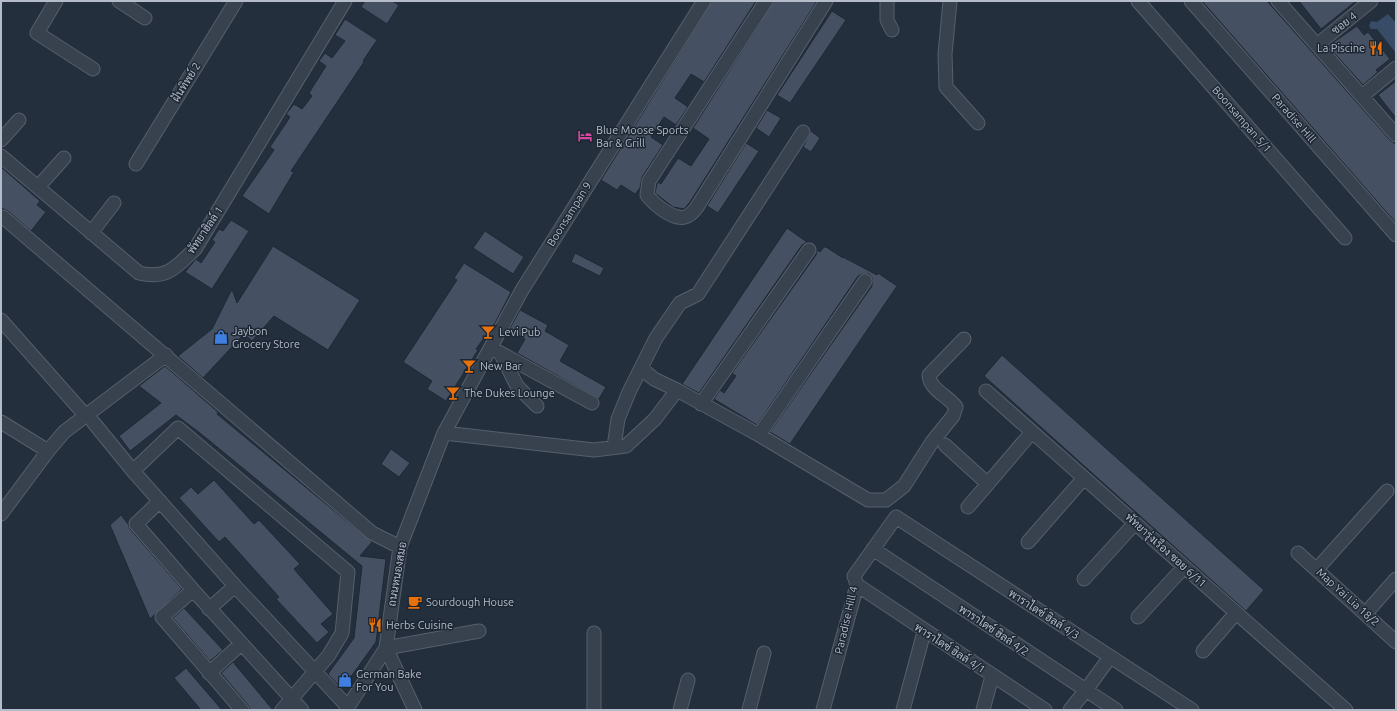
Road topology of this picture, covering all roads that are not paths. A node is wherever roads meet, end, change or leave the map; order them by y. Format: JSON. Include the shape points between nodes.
{"nodes":[{"id":1,"x":56,"y":1,"type":"edge"},
{"id":2,"x":119,"y":1,"type":"edge"},
{"id":3,"x":236,"y":1,"type":"edge"},
{"id":4,"x":345,"y":1,"type":"edge"},
{"id":5,"x":704,"y":1,"type":"edge"},
{"id":6,"x":766,"y":1,"type":"edge"},
{"id":7,"x":826,"y":1,"type":"edge"},
{"id":8,"x":887,"y":1,"type":"edge"},
{"id":9,"x":950,"y":1,"type":"edge"},
{"id":10,"x":1138,"y":1,"type":"edge"},
{"id":11,"x":1191,"y":1,"type":"edge"},
{"id":12,"x":1278,"y":1,"type":"edge"},
{"id":13,"x":1371,"y":1,"type":"edge"},
{"id":14,"x":145,"y":18,"type":"dead end"},
{"id":15,"x":892,"y":30,"type":"dead end"},
{"id":16,"x":1317,"y":44,"type":"junction"},
{"id":17,"x":1396,"y":68,"type":"edge"},
{"id":18,"x":93,"y":69,"type":"dead end"},
{"id":19,"x":1362,"y":96,"type":"junction"},
{"id":20,"x":19,"y":120,"type":"dead end"},
{"id":21,"x":978,"y":122,"type":"dead end"},
{"id":22,"x":803,"y":132,"type":"dead end"},
{"id":23,"x":1396,"y":135,"type":"edge"},
{"id":24,"x":1,"y":140,"type":"edge"},
{"id":25,"x":1,"y":156,"type":"edge"},
{"id":26,"x":64,"y":158,"type":"dead end"},
{"id":27,"x":136,"y":164,"type":"dead end"},
{"id":28,"x":38,"y":188,"type":"junction"},
{"id":29,"x":114,"y":203,"type":"dead end"},
{"id":30,"x":4,"y":218,"type":"dead end"},
{"id":31,"x":90,"y":233,"type":"junction"},
{"id":32,"x":1396,"y":235,"type":"edge"},
{"id":33,"x":1345,"y":238,"type":"dead end"},
{"id":34,"x":809,"y":250,"type":"dead end"},
{"id":35,"x":865,"y":281,"type":"dead end"},
{"id":36,"x":1,"y":320,"type":"edge"},
{"id":37,"x":964,"y":339,"type":"dead end"},
{"id":38,"x":496,"y":351,"type":"junction"},
{"id":39,"x":166,"y":355,"type":"junction"},
{"id":40,"x":642,"y":369,"type":"junction"},
{"id":41,"x":677,"y":390,"type":"junction"},
{"id":42,"x":986,"y":391,"type":"dead end"},
{"id":43,"x":592,"y":403,"type":"dead end"},
{"id":44,"x":701,"y":404,"type":"junction"},
{"id":45,"x":537,"y":406,"type":"dead end"},
{"id":46,"x":89,"y":419,"type":"junction"},
{"id":47,"x":1,"y":422,"type":"edge"},
{"id":48,"x":1032,"y":432,"type":"junction"},
{"id":49,"x":444,"y":433,"type":"junction"},
{"id":50,"x":759,"y":435,"type":"junction"},
{"id":51,"x":945,"y":445,"type":"dead end"},
{"id":52,"x":614,"y":448,"type":"junction"},
{"id":53,"x":48,"y":451,"type":"junction"},
{"id":54,"x":133,"y":471,"type":"junction"},
{"id":55,"x":1084,"y":478,"type":"junction"},
{"id":56,"x":988,"y":484,"type":"junction"},
{"id":57,"x":1387,"y":491,"type":"dead end"},
{"id":58,"x":160,"y":501,"type":"junction"},
{"id":59,"x":968,"y":507,"type":"dead end"},
{"id":60,"x":1,"y":514,"type":"edge"},
{"id":61,"x":896,"y":517,"type":"joint"},
{"id":62,"x":1135,"y":523,"type":"junction"},
{"id":63,"x":1028,"y":542,"type":"dead end"},
{"id":64,"x":400,"y":547,"type":"junction"},
{"id":65,"x":873,"y":549,"type":"junction"},
{"id":66,"x":1298,"y":553,"type":"dead end"},
{"id":67,"x":1184,"y":566,"type":"junction"},
{"id":68,"x":1317,"y":569,"type":"junction"},
{"id":69,"x":1084,"y":579,"type":"dead end"},
{"id":70,"x":1396,"y":579,"type":"edge"},
{"id":71,"x":857,"y":585,"type":"junction"},
{"id":72,"x":235,"y":586,"type":"junction"},
{"id":73,"x":193,"y":590,"type":"junction"},
{"id":74,"x":210,"y":609,"type":"junction"},
{"id":75,"x":1236,"y":613,"type":"junction"},
{"id":76,"x":1366,"y":613,"type":"junction"},
{"id":77,"x":1138,"y":616,"type":"dead end"},
{"id":78,"x":479,"y":631,"type":"dead end"},
{"id":79,"x":594,"y":632,"type":"dead end"},
{"id":80,"x":924,"y":632,"type":"junction"},
{"id":81,"x":1396,"y":642,"type":"edge"},
{"id":82,"x":241,"y":644,"type":"junction"},
{"id":83,"x":386,"y":648,"type":"junction"},
{"id":84,"x":1203,"y":651,"type":"dead end"},
{"id":85,"x":764,"y":653,"type":"dead end"},
{"id":86,"x":1110,"y":657,"type":"junction"},
{"id":87,"x":316,"y":672,"type":"junction"},
{"id":88,"x":209,"y":673,"type":"junction"},
{"id":89,"x":992,"y":676,"type":"junction"},
{"id":90,"x":688,"y":680,"type":"dead end"},
{"id":91,"x":1086,"y":690,"type":"junction"},
{"id":92,"x":292,"y":700,"type":"junction"},
{"id":93,"x":347,"y":708,"type":"edge"},
{"id":94,"x":242,"y":710,"type":"edge"},
{"id":95,"x":282,"y":710,"type":"edge"},
{"id":96,"x":302,"y":710,"type":"edge"},
{"id":97,"x":415,"y":710,"type":"edge"},
{"id":98,"x":594,"y":710,"type":"edge"},
{"id":99,"x":680,"y":710,"type":"edge"},
{"id":100,"x":749,"y":710,"type":"edge"},
{"id":101,"x":823,"y":710,"type":"edge"},
{"id":102,"x":903,"y":710,"type":"edge"},
{"id":103,"x":983,"y":710,"type":"edge"},
{"id":104,"x":1045,"y":710,"type":"edge"},
{"id":105,"x":1070,"y":710,"type":"edge"},
{"id":106,"x":1116,"y":710,"type":"edge"},
{"id":107,"x":1192,"y":710,"type":"edge"},
{"id":108,"x":1346,"y":710,"type":"edge"}],
"edges":[{"from":1,"to":18,"type":"street","via":[[37,33]]},
{"from":2,"to":14,"type":"street"},
{"from":3,"to":27,"type":"street","name":"ฝันทิพย์ 2"},
{"from":4,"to":31,"type":"street","name":"พัทยาฮิลล์ 1","via":[[195,249],[173,270],[150,276],[139,273]]},
{"from":5,"to":38,"type":"street","name":"Boonsampan 9","via":[[522,290]]},
{"from":6,"to":7,"type":"street","via":[[649,181],[647,194],[650,199],[676,217],[684,218],[697,207]]},
{"from":8,"to":15,"type":"street","via":[[886,20]]},
{"from":9,"to":21,"type":"street","via":[[945,54],[946,87]]},
{"from":10,"to":33,"type":"street","name":"Boonsampan 5/1"},
{"from":11,"to":32,"type":"street","name":"Paradise Hill"},
{"from":12,"to":16,"type":"street"},
{"from":13,"to":16,"type":"street","name":"ซอย 4"},
{"from":16,"to":19,"type":"street"},
{"from":17,"to":19,"type":"street"},
{"from":19,"to":23,"type":"street"},
{"from":20,"to":24,"type":"street"},
{"from":22,"to":40,"type":"street","via":[[698,294],[680,302],[656,338]]},
{"from":25,"to":28,"type":"street","name":"พัทยาฮิลล์ 1"},
{"from":26,"to":28,"type":"street"},
{"from":28,"to":31,"type":"street","name":"พัทยาฮิลล์ 1"},
{"from":29,"to":31,"type":"street"},
{"from":30,"to":39,"type":"street"},
{"from":34,"to":44,"type":"street"},
{"from":35,"to":50,"type":"street"},
{"from":36,"to":46,"type":"street"},
{"from":37,"to":50,"type":"street","via":[[929,375],[932,385],[956,407],[953,416],[932,442],[904,486],[886,500],[868,500]]},
{"from":38,"to":43,"type":"street"},
{"from":38,"to":45,"type":"street","via":[[517,386]]},
{"from":38,"to":49,"type":"street","name":"Boonsampan 9"},
{"from":39,"to":46,"type":"street"},
{"from":39,"to":64,"type":"street","via":[[372,533]]},
{"from":40,"to":41,"type":"street","via":[[654,379]]},
{"from":40,"to":52,"type":"street","via":[[618,418]]},
{"from":41,"to":44,"type":"street"},
{"from":41,"to":52,"type":"street","via":[[655,418],[626,446]]},
{"from":42,"to":48,"type":"street","name":"พัทยารุ่งเรือง ซอย 6/11"},
{"from":44,"to":50,"type":"street"},
{"from":46,"to":53,"type":"street","via":[[64,432]]},
{"from":46,"to":54,"type":"street"},
{"from":47,"to":53,"type":"street"},
{"from":48,"to":55,"type":"street","name":"พัทยารุ่งเรือง ซอย 6/11"},
{"from":48,"to":56,"type":"street"},
{"from":49,"to":52,"type":"street","via":[[594,450]]},
{"from":49,"to":64,"type":"street","name":"ถนนหนองสมอ"},
{"from":51,"to":56,"type":"street"},
{"from":53,"to":60,"type":"street"},
{"from":54,"to":58,"type":"street"},
{"from":54,"to":87,"type":"street","via":[[178,428],[348,572],[342,633]]},
{"from":55,"to":62,"type":"street","name":"พัทยารุ่งเรือง ซอย 6/11"},
{"from":55,"to":63,"type":"street"},
{"from":56,"to":59,"type":"street"},
{"from":57,"to":68,"type":"street"},
{"from":58,"to":72,"type":"street"},
{"from":58,"to":73,"type":"street","via":[[136,524]]},
{"from":61,"to":65,"type":"street","name":"Paradise Hill 4"},
{"from":61,"to":86,"type":"street","name":"พาราไดซ์ ฮิลล์ 4/3"},
{"from":62,"to":67,"type":"street","name":"พัทยารุ่งเรือง ซอย 6/11"},
{"from":62,"to":69,"type":"street"},
{"from":64,"to":83,"type":"street","name":"ถนนหนองสมอ"},
{"from":65,"to":71,"type":"street","name":"Paradise Hill 4","via":[[854,576]]},
{"from":65,"to":91,"type":"street","name":"พาราไดซ์ ฮิลล์ 4/2"},
{"from":66,"to":68,"type":"street","name":"Map Yai Lia 18/2"},
{"from":67,"to":75,"type":"street","name":"พัทยารุ่งเรือง ซอย 6/11"},
{"from":67,"to":77,"type":"street"},
{"from":68,"to":76,"type":"street","name":"Map Yai Lia 18/2"},
{"from":70,"to":76,"type":"street"},
{"from":71,"to":80,"type":"street","name":"พาราไดซ์ ฮิลล์ 4/1"},
{"from":71,"to":101,"type":"street","name":"Paradise Hill 4"},
{"from":72,"to":74,"type":"street"},
{"from":72,"to":87,"type":"street"},
{"from":73,"to":74,"type":"street"},
{"from":73,"to":88,"type":"street","via":[[162,617]]},
{"from":74,"to":82,"type":"street"},
{"from":75,"to":84,"type":"street"},
{"from":75,"to":108,"type":"street","name":"พัทยารุ่งเรือง ซอย 6/11"},
{"from":76,"to":81,"type":"street","name":"Map Yai Lia 18/2"},
{"from":78,"to":83,"type":"street"},
{"from":79,"to":98,"type":"street"},
{"from":80,"to":89,"type":"street","name":"พาราไดซ์ ฮิลล์ 4/1"},
{"from":80,"to":102,"type":"street"},
{"from":82,"to":88,"type":"street"},
{"from":82,"to":92,"type":"street"},
{"from":83,"to":93,"type":"street","name":"ถนนหนองสมอ"},
{"from":83,"to":97,"type":"street"},
{"from":85,"to":100,"type":"street"},
{"from":86,"to":91,"type":"street"},
{"from":86,"to":107,"type":"street","name":"พาราไดซ์ ฮิลล์ 4/3"},
{"from":87,"to":92,"type":"street"},
{"from":87,"to":93,"type":"street"},
{"from":88,"to":94,"type":"street"},
{"from":89,"to":103,"type":"street"},
{"from":89,"to":104,"type":"street","name":"พาราไดซ์ ฮิลล์ 4/1"},
{"from":90,"to":99,"type":"street"},
{"from":91,"to":105,"type":"street"},
{"from":91,"to":106,"type":"street","name":"พาราไดซ์ ฮิลล์ 4/2"},
{"from":92,"to":95,"type":"street"},
{"from":92,"to":96,"type":"street"}]}
